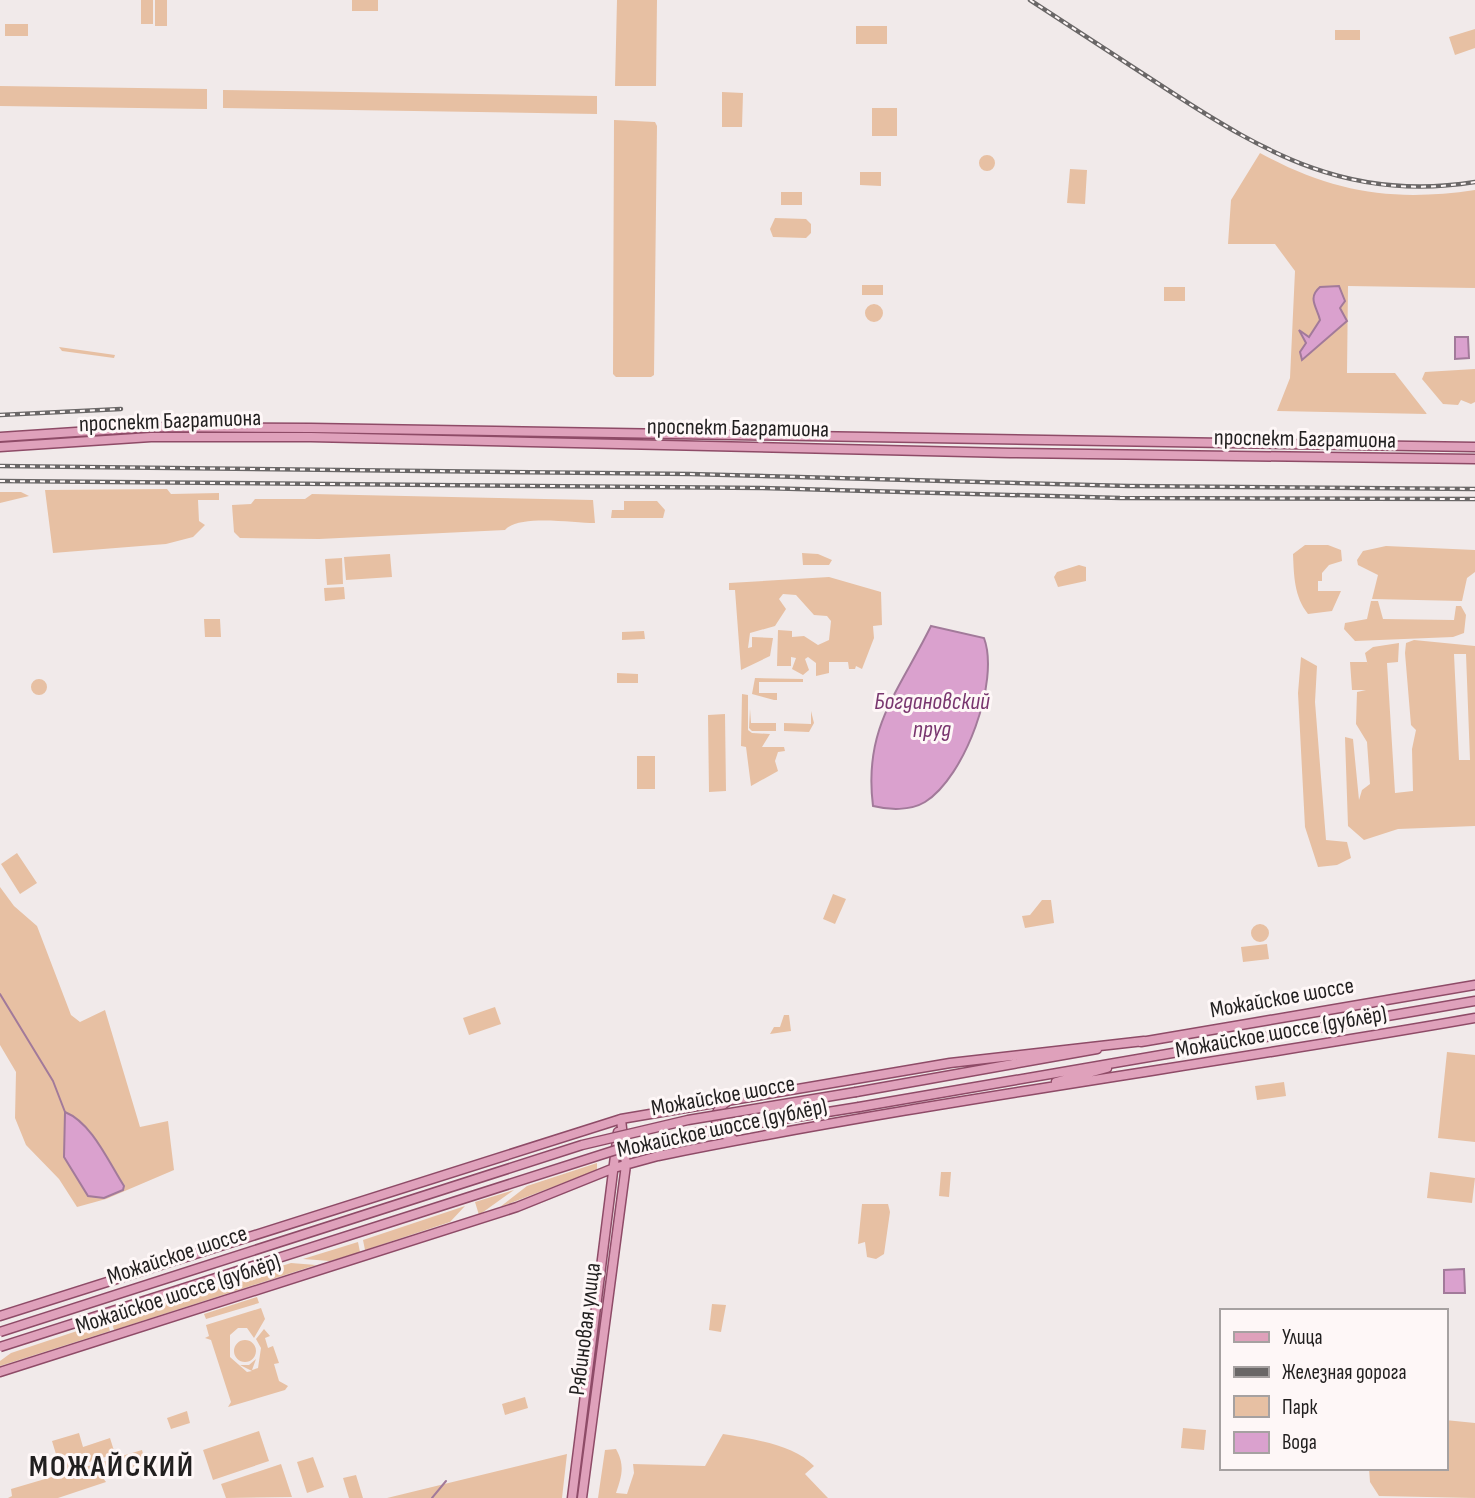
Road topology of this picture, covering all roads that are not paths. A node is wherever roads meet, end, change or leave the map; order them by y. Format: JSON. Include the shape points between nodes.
{"nodes":[{"id":1,"x":311,"y":432,"type":"junction"},
{"id":2,"x":0,"y":437,"type":"edge"},
{"id":3,"x":0,"y":447,"type":"edge"},
{"id":4,"x":1475,"y":447,"type":"edge"},
{"id":5,"x":1475,"y":459,"type":"edge"},
{"id":6,"x":1475,"y":985,"type":"edge"},
{"id":7,"x":1475,"y":1001,"type":"edge"},
{"id":8,"x":1475,"y":1018,"type":"edge"},
{"id":9,"x":1144,"y":1041,"type":"junction"},
{"id":10,"x":1145,"y":1057,"type":"junction"},
{"id":11,"x":1026,"y":1091,"type":"junction"},
{"id":12,"x":730,"y":1099,"type":"junction"},
{"id":13,"x":621,"y":1119,"type":"junction"},
{"id":14,"x":736,"y":1140,"type":"junction"},
{"id":15,"x":626,"y":1165,"type":"junction"},
{"id":16,"x":614,"y":1168,"type":"junction"},
{"id":17,"x":0,"y":1316,"type":"edge"},
{"id":18,"x":0,"y":1332,"type":"edge"},
{"id":19,"x":0,"y":1347,"type":"edge"},
{"id":20,"x":0,"y":1372,"type":"edge"},
{"id":21,"x":578,"y":1495,"type":"edge"}],
"edges":[{"from":1,"to":2,"type":"main road","name":"проспект Багратиона","via":[[151,427]]},
{"from":1,"to":3,"type":"main road","name":"проспект Багратиона"},
{"from":1,"to":4,"type":"main road","name":"проспект Багратиона"},
{"from":1,"to":5,"type":"main road","name":"проспект Багратиона"},
{"from":6,"to":9,"type":"main road","name":"Можайское шоссе"},
{"from":7,"to":10,"type":"main road","name":"Можайское шоссе"},
{"from":8,"to":11,"type":"main road","name":"Можайское шоссе (дублёр)"},
{"from":9,"to":12,"type":"main road","name":"Можайское шоссе (дублёр)","via":[[950,1063]]},
{"from":9,"to":18,"type":"main road","name":"Можайское шоссе","bridge":true,"via":[[688,1120],[603,1139]]},
{"from":10,"to":11,"type":"main road"},
{"from":10,"to":19,"type":"main road","name":"Можайское шоссе","bridge":true,"via":[[616,1150]]},
{"from":11,"to":14,"type":"main road","name":"Можайское шоссе (дублёр)"},
{"from":12,"to":13,"type":"main road","name":"Можайское шоссе (дублёр)"},
{"from":12,"to":14,"type":"main road","via":[[716,1113],[715,1121],[723,1135]]},
{"from":13,"to":15,"type":"main road","name":"Рябиновая улица"},
{"from":13,"to":16,"type":"main road","name":"Рябиновая улица"},
{"from":13,"to":17,"type":"main road","name":"Можайское шоссе (дублёр)"},
{"from":14,"to":15,"type":"main road","name":"Можайское шоссе (дублёр)"},
{"from":15,"to":16,"type":"main road","name":"Можайское шоссе (дублёр)"},
{"from":15,"to":21,"type":"main road","name":"Рябиновая улица"},
{"from":16,"to":20,"type":"main road","name":"Можайское шоссе (дублёр)","via":[[517,1207]]},
{"from":16,"to":21,"type":"main road","name":"Рябиновая улица"}]}
